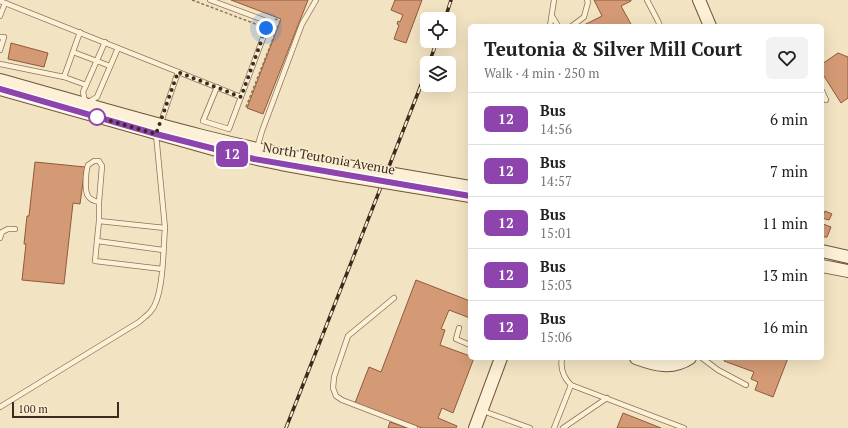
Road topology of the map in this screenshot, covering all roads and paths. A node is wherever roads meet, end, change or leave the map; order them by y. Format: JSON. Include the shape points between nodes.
{"nodes":[{"id":1,"x":192,"y":0,"type":"edge"},
{"id":2,"x":210,"y":0,"type":"edge"},
{"id":3,"x":316,"y":0,"type":"edge"},
{"id":4,"x":554,"y":0,"type":"edge"},
{"id":5,"x":587,"y":0,"type":"edge"},
{"id":6,"x":647,"y":0,"type":"edge"},
{"id":7,"x":699,"y":0,"type":"edge"},
{"id":8,"x":2,"y":2,"type":"edge"},
{"id":9,"x":0,"y":16,"type":"edge"},
{"id":10,"x":552,"y":16,"type":"junction"},
{"id":11,"x":550,"y":24,"type":"edge"},
{"id":12,"x":557,"y":24,"type":"edge"},
{"id":13,"x":575,"y":24,"type":"edge"},
{"id":14,"x":659,"y":24,"type":"edge"},
{"id":15,"x":709,"y":24,"type":"edge"},
{"id":16,"x":266,"y":28,"type":"junction"},
{"id":17,"x":80,"y":32,"type":"junction"},
{"id":18,"x":0,"y":37,"type":"edge"},
{"id":19,"x":105,"y":42,"type":"junction"},
{"id":20,"x":118,"y":48,"type":"junction"},
{"id":21,"x":0,"y":50,"type":"edge"},
{"id":22,"x":73,"y":52,"type":"junction"},
{"id":23,"x":97,"y":60,"type":"junction"},
{"id":24,"x":0,"y":64,"type":"edge"},
{"id":25,"x":110,"y":66,"type":"junction"},
{"id":26,"x":178,"y":72,"type":"junction"},
{"id":27,"x":64,"y":77,"type":"junction"},
{"id":28,"x":0,"y":80,"type":"edge"},
{"id":29,"x":86,"y":85,"type":"junction"},
{"id":30,"x":217,"y":87,"type":"junction"},
{"id":31,"x":0,"y":89,"type":"edge"},
{"id":32,"x":824,"y":96,"type":"edge"},
{"id":33,"x":241,"y":97,"type":"junction"},
{"id":34,"x":826,"y":100,"type":"dead end"},
{"id":35,"x":84,"y":108,"type":"junction"},
{"id":36,"x":158,"y":130,"type":"junction"},
{"id":37,"x":255,"y":154,"type":"junction"},
{"id":38,"x":344,"y":171,"type":"junction"},
{"id":39,"x":468,"y":187,"type":"edge"},
{"id":40,"x":468,"y":196,"type":"edge"},
{"id":41,"x":99,"y":202,"type":"junction"},
{"id":42,"x":99,"y":221,"type":"junction"},
{"id":43,"x":165,"y":228,"type":"junction"},
{"id":44,"x":15,"y":229,"type":"dead end"},
{"id":45,"x":0,"y":238,"type":"edge"},
{"id":46,"x":97,"y":241,"type":"junction"},
{"id":47,"x":163,"y":250,"type":"junction"},
{"id":48,"x":824,"y":251,"type":"edge"},
{"id":49,"x":848,"y":257,"type":"edge"},
{"id":50,"x":824,"y":266,"type":"edge"},
{"id":51,"x":162,"y":269,"type":"junction"},
{"id":52,"x":848,"y":271,"type":"edge"},
{"id":53,"x":394,"y":298,"type":"dead end"},
{"id":54,"x":459,"y":328,"type":"dead end"},
{"id":55,"x":468,"y":344,"type":"edge"},
{"id":56,"x":500,"y":360,"type":"edge"},
{"id":57,"x":562,"y":360,"type":"edge"},
{"id":58,"x":642,"y":360,"type":"edge"},
{"id":59,"x":686,"y":360,"type":"edge"},
{"id":60,"x":705,"y":360,"type":"edge"},
{"id":61,"x":571,"y":385,"type":"junction"},
{"id":62,"x":746,"y":385,"type":"dead end"},
{"id":63,"x":607,"y":398,"type":"junction"},
{"id":64,"x":0,"y":406,"type":"edge"},
{"id":65,"x":481,"y":410,"type":"junction"},
{"id":66,"x":415,"y":428,"type":"edge"},
{"id":67,"x":475,"y":428,"type":"edge"},
{"id":68,"x":530,"y":428,"type":"edge"},
{"id":69,"x":554,"y":428,"type":"edge"},
{"id":70,"x":563,"y":428,"type":"edge"},
{"id":71,"x":684,"y":428,"type":"edge"}],
"edges":[{"from":1,"to":16,"type":"path"},
{"from":2,"to":16,"type":"lane","via":[[268,22]]},
{"from":3,"to":37,"type":"lane","via":[[302,24]]},
{"from":4,"to":10,"type":"lane"},
{"from":5,"to":13,"type":"lane","via":[[584,17]]},
{"from":6,"to":14,"type":"lane"},
{"from":7,"to":15,"type":"main road"},
{"from":8,"to":9,"type":"lane"},
{"from":8,"to":17,"type":"lane"},
{"from":10,"to":11,"type":"lane"},
{"from":10,"to":12,"type":"lane"},
{"from":16,"to":33,"type":"lane"},
{"from":17,"to":19,"type":"lane"},
{"from":17,"to":22,"type":"lane"},
{"from":18,"to":21,"type":"lane","via":[[4,37]]},
{"from":19,"to":20,"type":"lane"},
{"from":19,"to":23,"type":"lane"},
{"from":20,"to":25,"type":"lane"},
{"from":20,"to":26,"type":"lane"},
{"from":22,"to":23,"type":"lane"},
{"from":22,"to":27,"type":"lane"},
{"from":23,"to":25,"type":"lane"},
{"from":23,"to":29,"type":"lane"},
{"from":24,"to":27,"type":"lane"},
{"from":25,"to":35,"type":"lane","via":[[97,96]]},
{"from":26,"to":30,"type":"lane"},
{"from":26,"to":36,"type":"lane"},
{"from":27,"to":29,"type":"lane"},
{"from":28,"to":35,"type":"main road","name":"North Teutonia Avenue"},
{"from":29,"to":35,"type":"lane","via":[[83,92]]},
{"from":30,"to":33,"type":"lane"},
{"from":30,"to":33,"type":"lane","via":[[203,121],[229,129]]},
{"from":31,"to":35,"type":"main road","name":"North Teutonia Avenue"},
{"from":32,"to":34,"type":"lane"},
{"from":35,"to":36,"type":"main road","name":"North Teutonia Avenue"},
{"from":36,"to":37,"type":"main road","name":"North Teutonia Avenue"},
{"from":36,"to":43,"type":"lane"},
{"from":37,"to":38,"type":"main road","name":"North Teutonia Avenue"},
{"from":38,"to":39,"type":"main road","name":"North Teutonia Avenue","bridge":true},
{"from":38,"to":40,"type":"main road","name":"North Teutonia Avenue","bridge":true},
{"from":41,"to":41,"type":"lane","via":[[88,197],[86,191],[88,164],[94,161],[99,161],[102,166]]},
{"from":41,"to":42,"type":"lane"},
{"from":42,"to":43,"type":"lane"},
{"from":42,"to":46,"type":"lane"},
{"from":43,"to":47,"type":"lane"},
{"from":44,"to":45,"type":"lane","via":[[2,232]]},
{"from":46,"to":47,"type":"lane"},
{"from":46,"to":51,"type":"lane","via":[[95,261]]},
{"from":47,"to":51,"type":"lane"},
{"from":48,"to":49,"type":"main road"},
{"from":50,"to":52,"type":"main road"},
{"from":51,"to":64,"type":"lane","via":[[157,300],[152,311],[139,322]]},
{"from":53,"to":66,"type":"lane","via":[[348,336],[334,377],[333,388],[336,396],[342,400]]},
{"from":54,"to":55,"type":"lane","via":[[456,339]]},
{"from":56,"to":65,"type":"main road"},
{"from":57,"to":61,"type":"lane","via":[[561,368],[565,379]]},
{"from":58,"to":59,"type":"main road","via":[[663,366]]},
{"from":60,"to":62,"type":"lane"},
{"from":61,"to":63,"type":"lane"},
{"from":61,"to":69,"type":"lane"},
{"from":63,"to":70,"type":"lane"},
{"from":63,"to":71,"type":"lane"},
{"from":65,"to":67,"type":"main road"},
{"from":65,"to":68,"type":"lane"}]}
